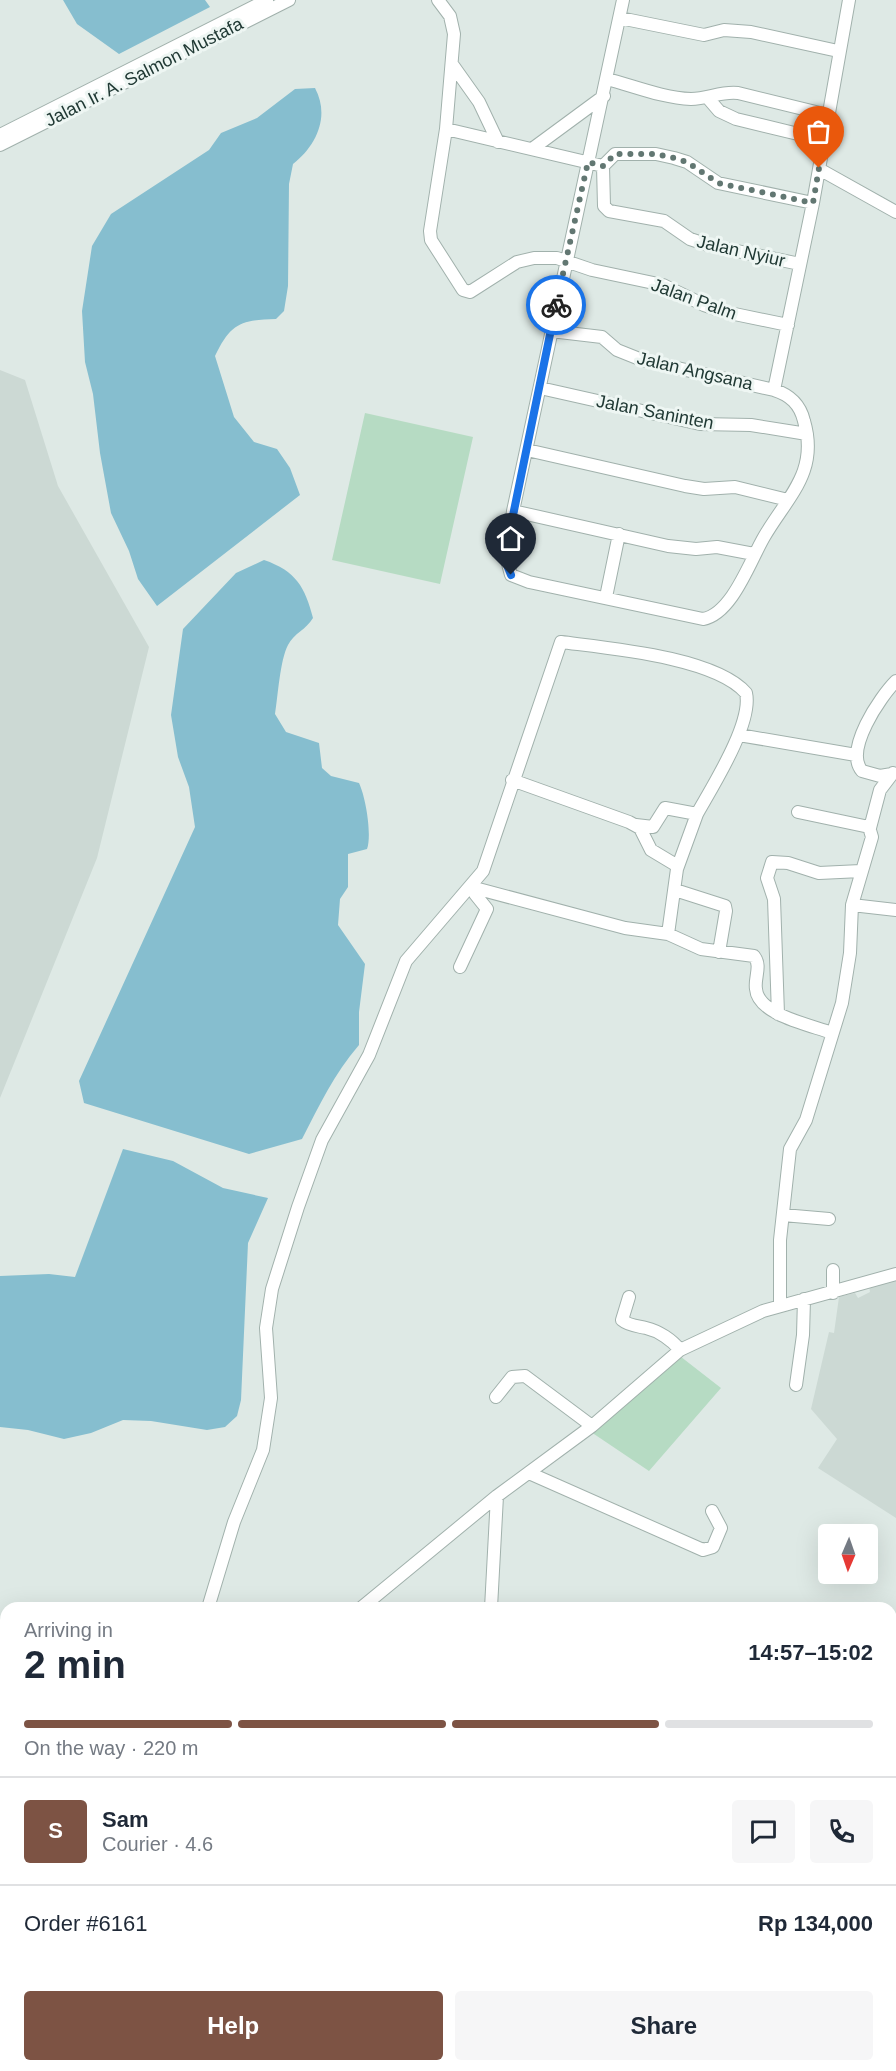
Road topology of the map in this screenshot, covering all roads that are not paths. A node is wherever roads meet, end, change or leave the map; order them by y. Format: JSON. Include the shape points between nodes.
{"nodes":[{"id":1,"x":289,"y":0,"type":"edge"},
{"id":2,"x":438,"y":0,"type":"edge"},
{"id":3,"x":623,"y":0,"type":"edge"},
{"id":4,"x":849,"y":0,"type":"edge"},
{"id":5,"x":269,"y":3,"type":"edge"},
{"id":6,"x":620,"y":18,"type":"junction"},
{"id":7,"x":838,"y":51,"type":"junction"},
{"id":8,"x":452,"y":64,"type":"junction"},
{"id":9,"x":607,"y":79,"type":"junction"},
{"id":10,"x":604,"y":96,"type":"junction"},
{"id":11,"x":707,"y":97,"type":"junction"},
{"id":12,"x":828,"y":115,"type":"junction"},
{"id":13,"x":446,"y":129,"type":"junction"},
{"id":14,"x":3,"y":138,"type":"edge"},
{"id":15,"x":823,"y":140,"type":"junction"},
{"id":16,"x":498,"y":142,"type":"junction"},
{"id":17,"x":532,"y":149,"type":"junction"},
{"id":18,"x":588,"y":162,"type":"junction"},
{"id":19,"x":603,"y":166,"type":"junction"},
{"id":20,"x":819,"y":168,"type":"junction"},
{"id":21,"x":813,"y":203,"type":"junction"},
{"id":22,"x":896,"y":212,"type":"edge"},
{"id":23,"x":567,"y":261,"type":"junction"},
{"id":24,"x":800,"y":264,"type":"junction"},
{"id":25,"x":788,"y":325,"type":"junction"},
{"id":26,"x":551,"y":331,"type":"junction"},
{"id":27,"x":540,"y":388,"type":"junction"},
{"id":28,"x":774,"y":390,"type":"junction"},
{"id":29,"x":807,"y":434,"type":"junction"},
{"id":30,"x":527,"y":450,"type":"junction"},
{"id":31,"x":788,"y":500,"type":"junction"},
{"id":32,"x":513,"y":511,"type":"junction"},
{"id":33,"x":619,"y":534,"type":"junction"},
{"id":34,"x":754,"y":554,"type":"junction"},
{"id":35,"x":606,"y":597,"type":"junction"},
{"id":36,"x":896,"y":681,"type":"edge"},
{"id":37,"x":739,"y":735,"type":"junction"},
{"id":38,"x":856,"y":755,"type":"junction"},
{"id":39,"x":894,"y":772,"type":"edge"},
{"id":40,"x":512,"y":780,"type":"junction"},
{"id":41,"x":798,"y":812,"type":"dead end"},
{"id":42,"x":697,"y":814,"type":"junction"},
{"id":43,"x":636,"y":825,"type":"junction"},
{"id":44,"x":870,"y":828,"type":"junction"},
{"id":45,"x":677,"y":869,"type":"junction"},
{"id":46,"x":861,"y":871,"type":"junction"},
{"id":47,"x":473,"y":887,"type":"junction"},
{"id":48,"x":675,"y":890,"type":"junction"},
{"id":49,"x":852,"y":905,"type":"junction"},
{"id":50,"x":896,"y":910,"type":"edge"},
{"id":51,"x":669,"y":934,"type":"junction"},
{"id":52,"x":719,"y":952,"type":"junction"},
{"id":53,"x":460,"y":967,"type":"dead end"},
{"id":54,"x":778,"y":1014,"type":"junction"},
{"id":55,"x":832,"y":1033,"type":"junction"},
{"id":56,"x":783,"y":1215,"type":"junction"},
{"id":57,"x":829,"y":1219,"type":"dead end"},
{"id":58,"x":833,"y":1270,"type":"dead end"},
{"id":59,"x":896,"y":1274,"type":"edge"},
{"id":60,"x":832,"y":1293,"type":"junction"},
{"id":61,"x":629,"y":1297,"type":"dead end"},
{"id":62,"x":804,"y":1299,"type":"junction"},
{"id":63,"x":780,"y":1305,"type":"junction"},
{"id":64,"x":680,"y":1350,"type":"junction"},
{"id":65,"x":796,"y":1385,"type":"dead end"},
{"id":66,"x":496,"y":1397,"type":"dead end"},
{"id":67,"x":592,"y":1426,"type":"junction"},
{"id":68,"x":530,"y":1473,"type":"junction"},
{"id":69,"x":497,"y":1496,"type":"junction"},
{"id":70,"x":712,"y":1511,"type":"dead end"},
{"id":71,"x":210,"y":1602,"type":"edge"},
{"id":72,"x":368,"y":1602,"type":"edge"},
{"id":73,"x":491,"y":1602,"type":"edge"}],
"edges":[{"from":1,"to":5,"type":"street","name":"Jalan Ir. A. Salmon Mustafa"},
{"from":2,"to":8,"type":"street","via":[[453,27]]},
{"from":3,"to":6,"type":"street"},
{"from":4,"to":7,"type":"street"},
{"from":5,"to":14,"type":"street","name":"Jalan Ir. A. Salmon Mustafa"},
{"from":6,"to":7,"type":"street","via":[[704,35],[724,30],[751,32]]},
{"from":6,"to":9,"type":"street"},
{"from":7,"to":12,"type":"street"},
{"from":8,"to":13,"type":"street"},
{"from":8,"to":16,"type":"street","via":[[478,102]]},
{"from":9,"to":10,"type":"street"},
{"from":9,"to":11,"type":"street","via":[[676,97]]},
{"from":10,"to":17,"type":"street"},
{"from":10,"to":18,"type":"street"},
{"from":11,"to":12,"type":"street","via":[[731,92]]},
{"from":11,"to":15,"type":"street","via":[[719,111],[736,119]]},
{"from":12,"to":15,"type":"street"},
{"from":13,"to":16,"type":"street"},
{"from":13,"to":23,"type":"street","name":"Jalan Palm","via":[[430,231],[431,240],[462,289],[470,292],[525,259]]},
{"from":15,"to":20,"type":"street"},
{"from":16,"to":17,"type":"street"},
{"from":17,"to":18,"type":"street"},
{"from":18,"to":19,"type":"street"},
{"from":18,"to":23,"type":"street"},
{"from":19,"to":21,"type":"street","via":[[615,154],[656,154],[687,162],[718,183]]},
{"from":19,"to":24,"type":"street","name":"Jalan Nyiur","via":[[604,206],[609,211],[664,221],[690,239],[708,245]]},
{"from":20,"to":21,"type":"street"},
{"from":20,"to":22,"type":"street"},
{"from":21,"to":24,"type":"street"},
{"from":23,"to":25,"type":"street","name":"Jalan Palm","via":[[663,285],[725,312]]},
{"from":23,"to":26,"type":"street"},
{"from":24,"to":25,"type":"street"},
{"from":25,"to":28,"type":"street"},
{"from":26,"to":27,"type":"street"},
{"from":26,"to":28,"type":"street","name":"Jalan Angsana","via":[[602,337],[617,350],[642,360]]},
{"from":27,"to":29,"type":"street","name":"Jalan Saninten","via":[[700,424],[751,425]]},
{"from":27,"to":30,"type":"street"},
{"from":28,"to":29,"type":"street","via":[[786,394],[801,410]]},
{"from":29,"to":31,"type":"street","via":[[809,457]]},
{"from":30,"to":31,"type":"street","via":[[685,486],[735,487]]},
{"from":30,"to":32,"type":"street"},
{"from":31,"to":34,"type":"street"},
{"from":32,"to":33,"type":"street"},
{"from":32,"to":35,"type":"street","via":[[507,560],[511,575]]},
{"from":33,"to":34,"type":"street","via":[[684,548],[717,547]]},
{"from":33,"to":35,"type":"street"},
{"from":34,"to":35,"type":"street","via":[[723,608],[711,617],[703,619]]},
{"from":36,"to":38,"type":"street","via":[[868,719]]},
{"from":37,"to":38,"type":"street"},
{"from":37,"to":40,"type":"street","via":[[747,698],[738,685],[666,658],[561,642]]},
{"from":37,"to":42,"type":"street"},
{"from":38,"to":39,"type":"street","via":[[862,771],[876,775]]},
{"from":39,"to":44,"type":"street","via":[[880,790]]},
{"from":40,"to":43,"type":"street"},
{"from":40,"to":47,"type":"street","via":[[487,861]]},
{"from":41,"to":44,"type":"street"},
{"from":42,"to":43,"type":"street","via":[[669,807],[653,827]]},
{"from":42,"to":45,"type":"street"},
{"from":43,"to":45,"type":"street","via":[[651,850]]},
{"from":44,"to":46,"type":"street","via":[[872,837]]},
{"from":45,"to":48,"type":"street"},
{"from":46,"to":49,"type":"street"},
{"from":46,"to":54,"type":"street","via":[[819,873],[772,862],[767,878],[774,899]]},
{"from":47,"to":51,"type":"street","via":[[625,928]]},
{"from":47,"to":53,"type":"street","via":[[487,909]]},
{"from":47,"to":71,"type":"street","via":[[406,961],[369,1055],[322,1140],[272,1289],[266,1328],[271,1398],[263,1450],[234,1522]]},
{"from":48,"to":51,"type":"street"},
{"from":48,"to":52,"type":"street","via":[[724,906]]},
{"from":49,"to":50,"type":"street"},
{"from":49,"to":55,"type":"street","via":[[845,989]]},
{"from":51,"to":52,"type":"street"},
{"from":52,"to":54,"type":"street","via":[[754,956],[758,964],[758,998]]},
{"from":54,"to":55,"type":"street"},
{"from":55,"to":56,"type":"street","via":[[806,1120],[790,1149]]},
{"from":56,"to":57,"type":"street"},
{"from":56,"to":63,"type":"street"},
{"from":58,"to":60,"type":"street"},
{"from":59,"to":60,"type":"street"},
{"from":60,"to":62,"type":"street"},
{"from":61,"to":64,"type":"street","via":[[622,1320],[649,1329]]},
{"from":62,"to":63,"type":"street"},
{"from":62,"to":65,"type":"street"},
{"from":63,"to":64,"type":"street"},
{"from":64,"to":67,"type":"street"},
{"from":66,"to":67,"type":"street","via":[[512,1377],[525,1376]]},
{"from":67,"to":68,"type":"street"},
{"from":68,"to":69,"type":"street"},
{"from":68,"to":70,"type":"street","via":[[703,1550],[713,1547],[721,1528]]},
{"from":69,"to":72,"type":"street"},
{"from":69,"to":73,"type":"street"}]}
